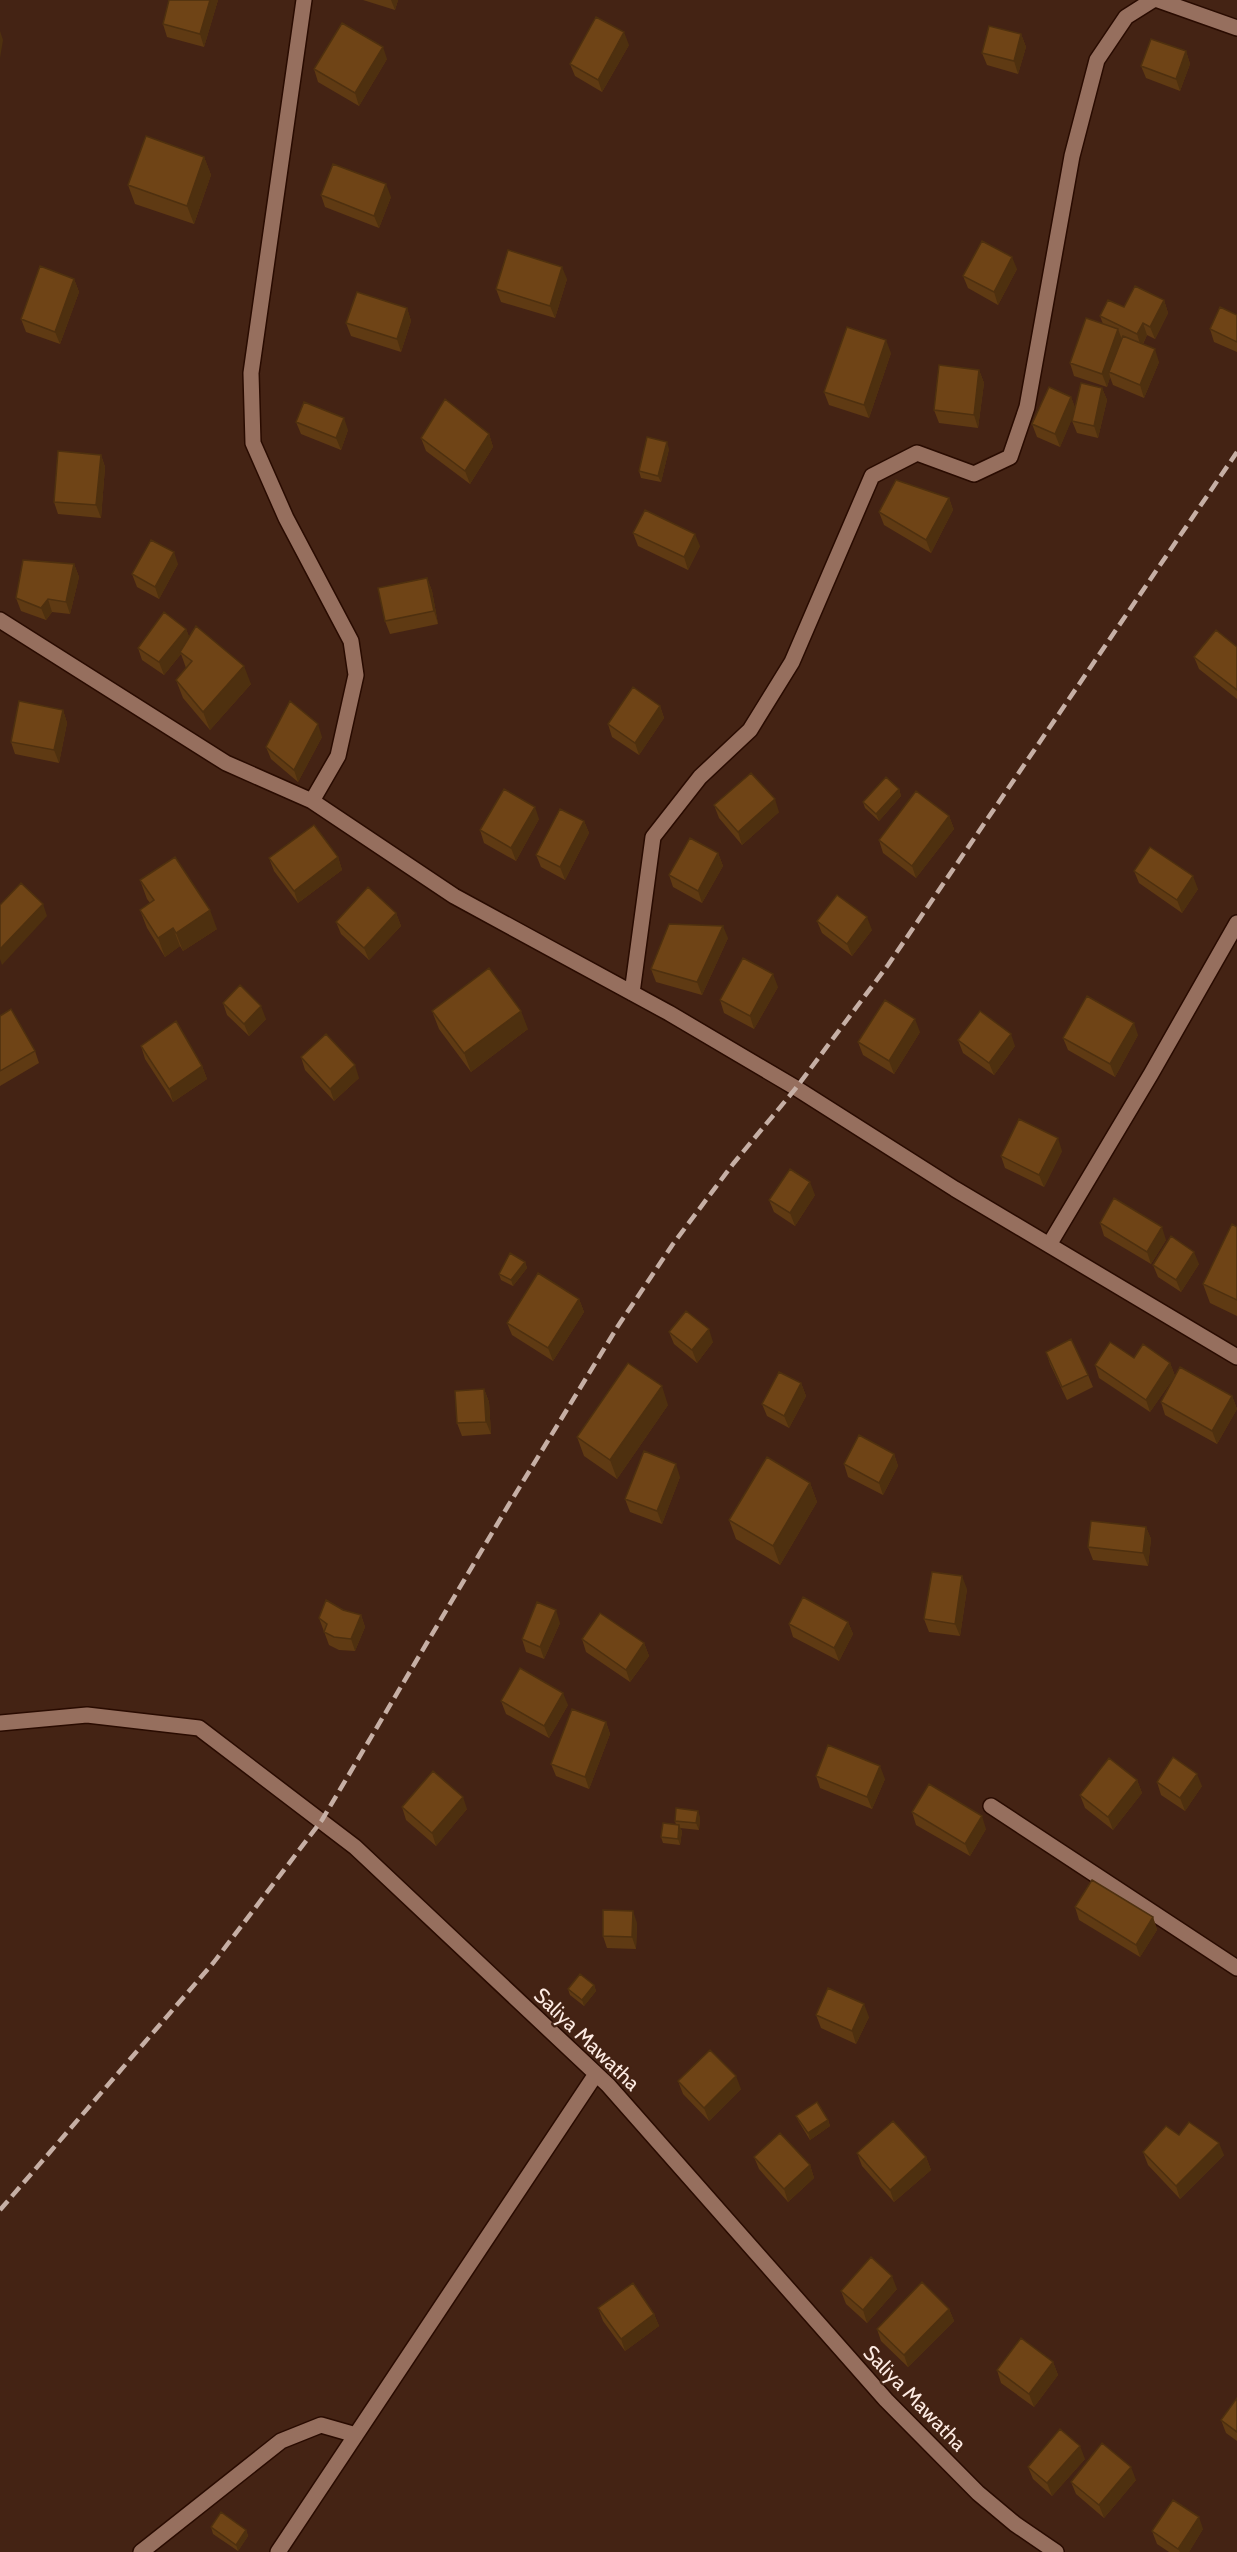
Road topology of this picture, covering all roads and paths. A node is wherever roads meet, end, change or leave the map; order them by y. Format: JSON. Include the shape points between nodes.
{"nodes":[{"id":1,"x":304,"y":0,"type":"edge"},
{"id":2,"x":1153,"y":0,"type":"edge"},
{"id":3,"x":1158,"y":0,"type":"edge"},
{"id":4,"x":1237,"y":28,"type":"edge"},
{"id":5,"x":0,"y":620,"type":"edge"},
{"id":6,"x":312,"y":801,"type":"junction"},
{"id":7,"x":1237,"y":923,"type":"edge"},
{"id":8,"x":632,"y":993,"type":"junction"},
{"id":9,"x":1049,"y":1245,"type":"junction"},
{"id":10,"x":1237,"y":1357,"type":"edge"},
{"id":11,"x":0,"y":1723,"type":"edge"},
{"id":12,"x":991,"y":1806,"type":"dead end"},
{"id":13,"x":1237,"y":1968,"type":"edge"},
{"id":14,"x":596,"y":2074,"type":"junction"},
{"id":15,"x":356,"y":2435,"type":"junction"},
{"id":16,"x":141,"y":2552,"type":"edge"},
{"id":17,"x":278,"y":2552,"type":"edge"},
{"id":18,"x":1056,"y":2552,"type":"edge"}],
"edges":[{"from":1,"to":6,"type":"street","via":[[251,373],[253,443],[286,518],[351,640],[356,675],[338,756]]},
{"from":2,"to":8,"type":"street","via":[[1126,17],[1097,60],[1072,156],[1027,407],[1010,457],[974,474],[917,453],[872,476],[792,662],[750,730],[700,777],[653,837]]},
{"from":3,"to":4,"type":"street"},
{"from":5,"to":6,"type":"street","via":[[226,763]]},
{"from":6,"to":8,"type":"street","via":[[453,896]]},
{"from":7,"to":9,"type":"street"},
{"from":8,"to":9,"type":"street","via":[[796,1088]]},
{"from":9,"to":10,"type":"street"},
{"from":11,"to":14,"type":"street","name":"Saliya Mawatha","via":[[87,1715],[198,1728],[355,1847]]},
{"from":12,"to":13,"type":"street"},
{"from":14,"to":15,"type":"street"},
{"from":14,"to":18,"type":"street","name":"Saliya Mawatha","via":[[886,2400],[978,2493]]},
{"from":15,"to":16,"type":"street","via":[[321,2425],[281,2441]]},
{"from":15,"to":17,"type":"street"}]}
